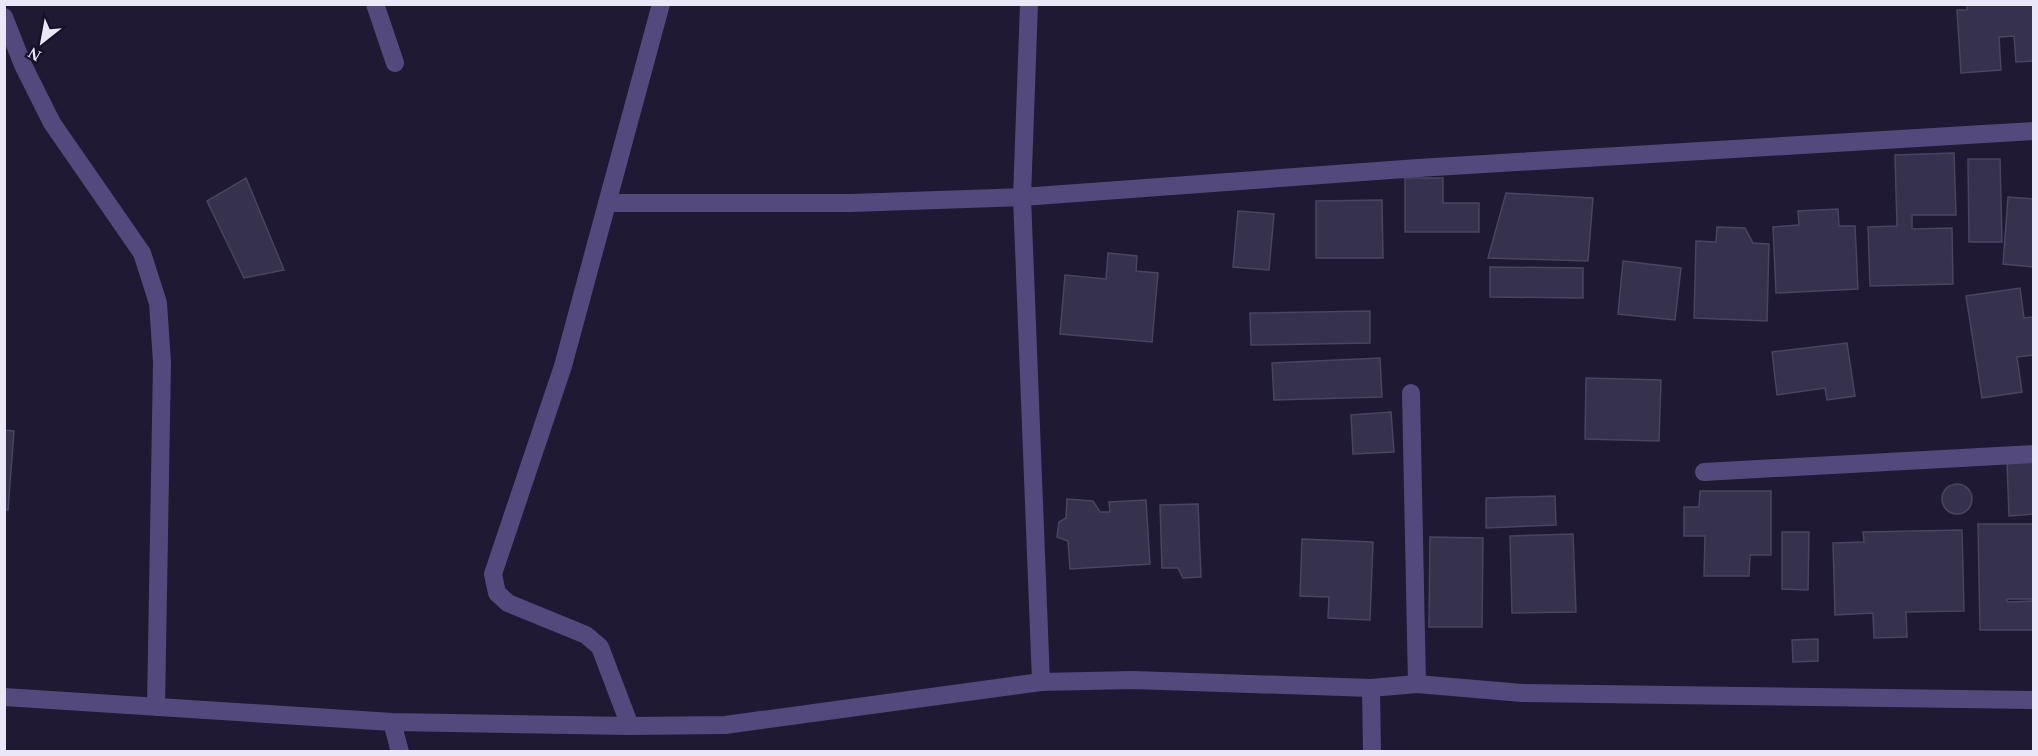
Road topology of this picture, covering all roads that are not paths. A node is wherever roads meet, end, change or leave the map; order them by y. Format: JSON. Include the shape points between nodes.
{"nodes":[{"id":1,"x":375,"y":4,"type":"edge"},
{"id":2,"x":661,"y":4,"type":"edge"},
{"id":3,"x":1029,"y":4,"type":"edge"},
{"id":4,"x":4,"y":17,"type":"edge"},
{"id":5,"x":395,"y":63,"type":"dead end"},
{"id":6,"x":2034,"y":131,"type":"edge"},
{"id":7,"x":1022,"y":197,"type":"junction"},
{"id":8,"x":607,"y":203,"type":"junction"},
{"id":9,"x":1411,"y":393,"type":"dead end"},
{"id":10,"x":2034,"y":454,"type":"edge"},
{"id":11,"x":1704,"y":472,"type":"dead end"},
{"id":12,"x":1041,"y":682,"type":"junction"},
{"id":13,"x":1417,"y":684,"type":"junction"},
{"id":14,"x":1371,"y":688,"type":"junction"},
{"id":15,"x":4,"y":697,"type":"edge"},
{"id":16,"x":2034,"y":700,"type":"edge"},
{"id":17,"x":156,"y":707,"type":"junction"},
{"id":18,"x":392,"y":722,"type":"junction"},
{"id":19,"x":630,"y":726,"type":"junction"},
{"id":20,"x":400,"y":752,"type":"edge"},
{"id":21,"x":1372,"y":752,"type":"edge"}],
"edges":[{"from":1,"to":5,"type":"street"},
{"from":2,"to":8,"type":"street"},
{"from":3,"to":7,"type":"street"},
{"from":4,"to":17,"type":"street","via":[[52,123],[142,253],[158,303],[162,362]]},
{"from":6,"to":7,"type":"street"},
{"from":7,"to":8,"type":"street"},
{"from":7,"to":12,"type":"street"},
{"from":8,"to":19,"type":"street","via":[[563,366],[493,574],[497,593],[508,603],[586,635],[600,647]]},
{"from":9,"to":13,"type":"street"},
{"from":10,"to":11,"type":"street"},
{"from":12,"to":14,"type":"street","via":[[1133,680]]},
{"from":12,"to":19,"type":"street","via":[[725,725]]},
{"from":13,"to":14,"type":"street"},
{"from":13,"to":16,"type":"street","via":[[1522,693]]},
{"from":14,"to":21,"type":"street"},
{"from":15,"to":17,"type":"street"},
{"from":17,"to":18,"type":"street"},
{"from":18,"to":19,"type":"street"},
{"from":18,"to":20,"type":"street"}]}
